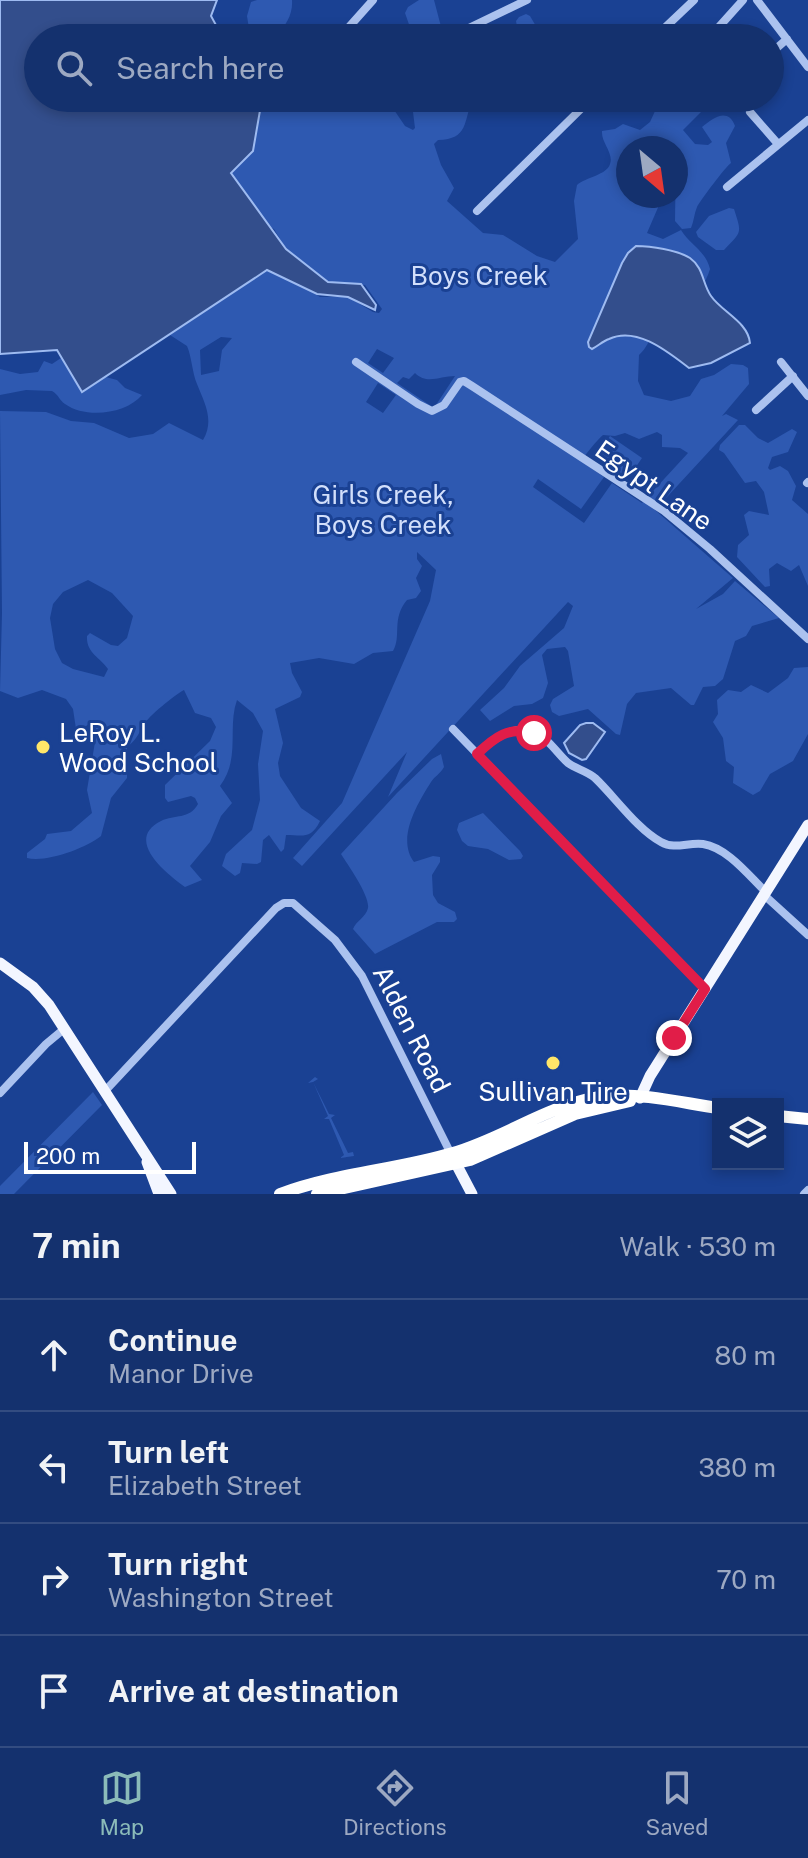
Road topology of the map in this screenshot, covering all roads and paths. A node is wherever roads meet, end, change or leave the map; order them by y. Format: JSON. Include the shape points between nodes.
{"nodes":[{"id":1,"x":373,"y":0,"type":"edge"},
{"id":2,"x":527,"y":0,"type":"edge"},
{"id":3,"x":694,"y":0,"type":"edge"},
{"id":4,"x":743,"y":0,"type":"edge"},
{"id":5,"x":757,"y":0,"type":"edge"},
{"id":6,"x":355,"y":24,"type":"edge"},
{"id":7,"x":477,"y":24,"type":"edge"},
{"id":8,"x":669,"y":24,"type":"edge"},
{"id":9,"x":722,"y":24,"type":"edge"},
{"id":10,"x":775,"y":24,"type":"edge"},
{"id":11,"x":784,"y":35,"type":"edge"},
{"id":12,"x":787,"y":39,"type":"junction"},
{"id":13,"x":784,"y":42,"type":"edge"},
{"id":14,"x":808,"y":67,"type":"edge"},
{"id":15,"x":578,"y":112,"type":"edge"},
{"id":16,"x":750,"y":112,"type":"dead end"},
{"id":17,"x":808,"y":120,"type":"edge"},
{"id":18,"x":778,"y":144,"type":"junction"},
{"id":19,"x":727,"y":187,"type":"dead end"},
{"id":20,"x":477,"y":211,"type":"dead end"},
{"id":21,"x":356,"y":362,"type":"dead end"},
{"id":22,"x":781,"y":362,"type":"dead end"},
{"id":23,"x":793,"y":376,"type":"junction"},
{"id":24,"x":808,"y":396,"type":"edge"},
{"id":25,"x":756,"y":410,"type":"dead end"},
{"id":26,"x":808,"y":639,"type":"edge"},
{"id":27,"x":453,"y":729,"type":"dead end"},
{"id":28,"x":477,"y":754,"type":"junction"},
{"id":29,"x":808,"y":825,"type":"edge"},
{"id":30,"x":765,"y":894,"type":"junction"},
{"id":31,"x":808,"y":935,"type":"edge"},
{"id":32,"x":0,"y":963,"type":"edge"},
{"id":33,"x":705,"y":989,"type":"junction"},
{"id":34,"x":64,"y":1029,"type":"junction"},
{"id":35,"x":4,"y":1082,"type":"edge"},
{"id":36,"x":105,"y":1091,"type":"junction"},
{"id":37,"x":0,"y":1093,"type":"edge"},
{"id":38,"x":640,"y":1098,"type":"junction"},
{"id":39,"x":712,"y":1107,"type":"edge"},
{"id":40,"x":784,"y":1117,"type":"edge"},
{"id":41,"x":808,"y":1119,"type":"edge"},
{"id":42,"x":144,"y":1154,"type":"junction"},
{"id":43,"x":454,"y":1159,"type":"junction"},
{"id":44,"x":159,"y":1194,"type":"edge"},
{"id":45,"x":171,"y":1194,"type":"edge"},
{"id":46,"x":280,"y":1194,"type":"edge"},
{"id":47,"x":317,"y":1194,"type":"edge"},
{"id":48,"x":472,"y":1194,"type":"edge"}],
"edges":[{"from":1,"to":6,"type":"street"},
{"from":2,"to":7,"type":"street"},
{"from":3,"to":8,"type":"street"},
{"from":4,"to":9,"type":"street"},
{"from":5,"to":10,"type":"street"},
{"from":11,"to":12,"type":"street"},
{"from":12,"to":13,"type":"street"},
{"from":12,"to":14,"type":"street"},
{"from":15,"to":20,"type":"street"},
{"from":16,"to":18,"type":"street"},
{"from":17,"to":18,"type":"street"},
{"from":18,"to":19,"type":"street"},
{"from":21,"to":26,"type":"street","name":"Egypt Lane","via":[[432,411],[464,381],[664,511]]},
{"from":22,"to":23,"type":"street"},
{"from":23,"to":24,"type":"street"},
{"from":23,"to":25,"type":"street"},
{"from":27,"to":28,"type":"street"},
{"from":28,"to":30,"type":"street","via":[[507,731],[539,735],[568,763],[592,775],[659,841],[675,847],[714,847]]},
{"from":28,"to":33,"type":"street"},
{"from":29,"to":30,"type":"main road"},
{"from":30,"to":31,"type":"street"},
{"from":30,"to":33,"type":"main road"},
{"from":32,"to":34,"type":"main road","via":[[33,987]]},
{"from":33,"to":38,"type":"main road"},
{"from":34,"to":35,"type":"street"},
{"from":34,"to":36,"type":"main road"},
{"from":35,"to":37,"type":"street"},
{"from":36,"to":42,"type":"main road"},
{"from":36,"to":43,"type":"street","name":"Alden Road","via":[[276,908],[290,903],[335,940],[362,976]]},
{"from":38,"to":39,"type":"highway"},
{"from":38,"to":43,"type":"highway","via":[[605,1096],[574,1103]]},
{"from":40,"to":41,"type":"highway"},
{"from":42,"to":44,"type":"main road"},
{"from":42,"to":45,"type":"main road"},
{"from":43,"to":46,"type":"highway","via":[[340,1176]]},
{"from":43,"to":47,"type":"highway"},
{"from":43,"to":48,"type":"main road","name":"Alden Road"}]}
